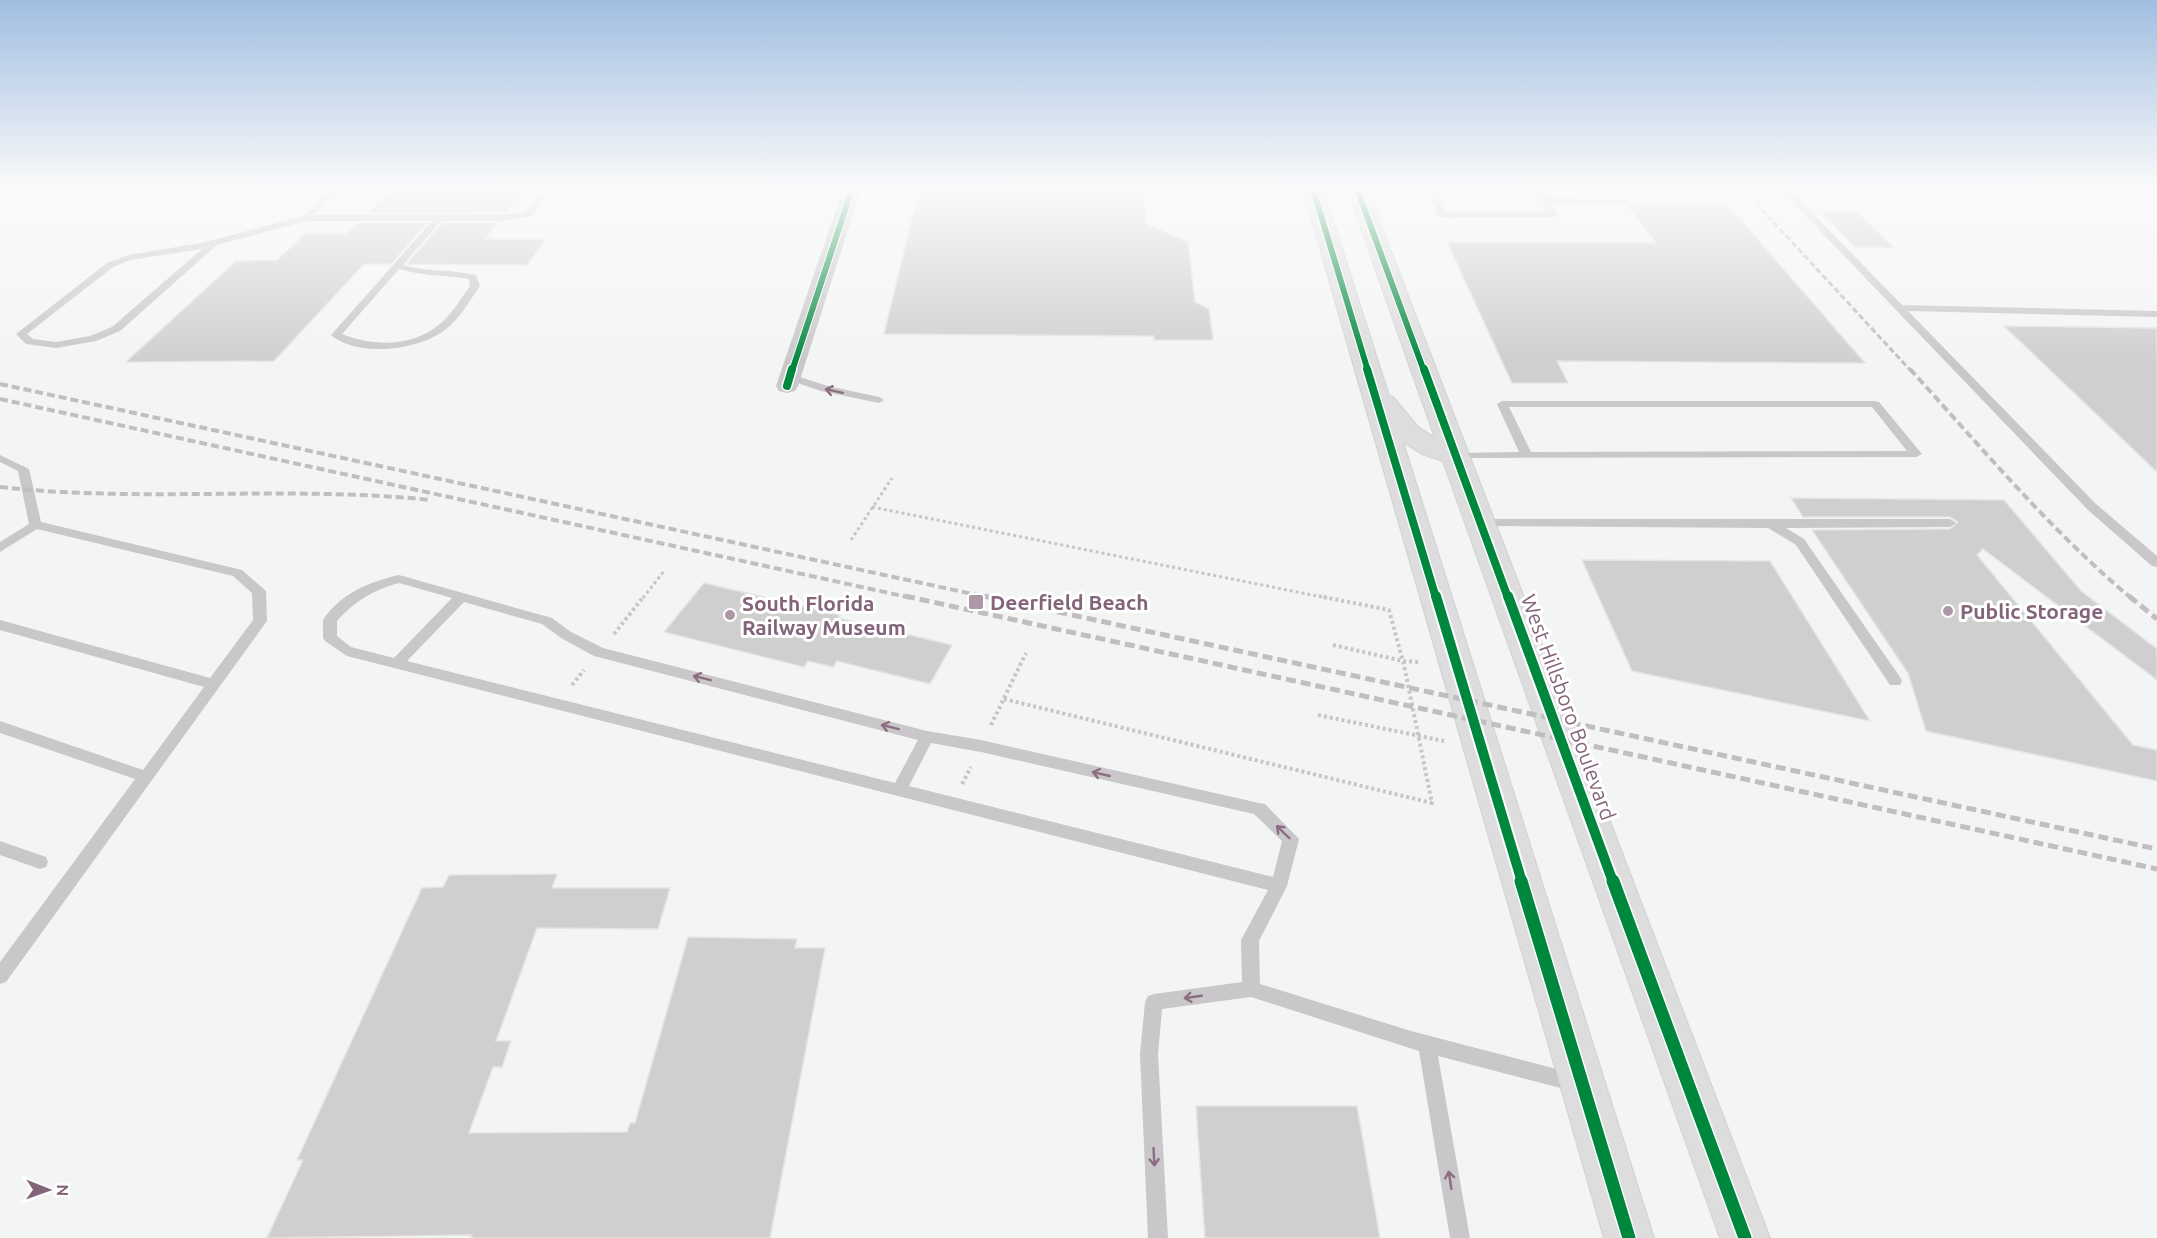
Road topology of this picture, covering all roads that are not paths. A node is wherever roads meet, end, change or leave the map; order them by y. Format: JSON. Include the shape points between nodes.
{"nodes":[{"id":1,"x":192,"y":247,"type":"edge"},
{"id":2,"x":210,"y":247,"type":"edge"},
{"id":3,"x":414,"y":247,"type":"edge"},
{"id":4,"x":833,"y":247,"type":"edge"},
{"id":5,"x":1331,"y":247,"type":"edge"},
{"id":6,"x":1376,"y":247,"type":"edge"},
{"id":7,"x":1840,"y":247,"type":"edge"},
{"id":8,"x":397,"y":266,"type":"junction"},
{"id":9,"x":1899,"y":308,"type":"junction"},
{"id":10,"x":2157,"y":314,"type":"edge"},
{"id":11,"x":789,"y":382,"type":"joint"},
{"id":12,"x":1376,"y":392,"type":"junction"},
{"id":13,"x":879,"y":400,"type":"dead end"},
{"id":14,"x":1457,"y":456,"type":"junction"},
{"id":15,"x":1527,"y":456,"type":"junction"},
{"id":16,"x":0,"y":458,"type":"edge"},
{"id":17,"x":1482,"y":523,"type":"junction"},
{"id":18,"x":1950,"y":523,"type":"dead end"},
{"id":19,"x":1770,"y":524,"type":"junction"},
{"id":20,"x":35,"y":525,"type":"junction"},
{"id":21,"x":0,"y":548,"type":"edge"},
{"id":22,"x":2157,"y":563,"type":"edge"},
{"id":23,"x":462,"y":596,"type":"junction"},
{"id":24,"x":0,"y":625,"type":"edge"},
{"id":25,"x":397,"y":663,"type":"junction"},
{"id":26,"x":1895,"y":681,"type":"dead end"},
{"id":27,"x":213,"y":684,"type":"junction"},
{"id":28,"x":2,"y":731,"type":"edge"},
{"id":29,"x":927,"y":736,"type":"junction"},
{"id":30,"x":146,"y":777,"type":"junction"},
{"id":31,"x":899,"y":791,"type":"junction"},
{"id":32,"x":0,"y":848,"type":"edge"},
{"id":33,"x":40,"y":862,"type":"dead end"},
{"id":34,"x":1279,"y":886,"type":"junction"},
{"id":35,"x":0,"y":976,"type":"edge"},
{"id":36,"x":1251,"y":989,"type":"junction"},
{"id":37,"x":1427,"y":1044,"type":"junction"},
{"id":38,"x":1584,"y":1085,"type":"junction"},
{"id":39,"x":1158,"y":1238,"type":"edge"},
{"id":40,"x":1460,"y":1238,"type":"edge"},
{"id":41,"x":1629,"y":1238,"type":"edge"},
{"id":42,"x":1745,"y":1238,"type":"edge"}],
"edges":[{"from":1,"to":2,"type":"lane","via":[[110,265],[21,334],[30,342],[57,345],[92,339],[116,329]]},
{"from":3,"to":8,"type":"lane"},
{"from":4,"to":11,"type":"street"},
{"from":5,"to":12,"type":"main road"},
{"from":6,"to":14,"type":"main road","name":"West Hillsboro Boulevard"},
{"from":7,"to":9,"type":"lane"},
{"from":8,"to":8,"type":"lane","via":[[382,283],[336,335],[356,345],[390,346],[422,340],[444,326],[474,286],[473,277],[461,273],[421,273]]},
{"from":9,"to":10,"type":"lane"},
{"from":9,"to":22,"type":"lane","via":[[2091,507]]},
{"from":13,"to":11,"type":"lane","one_way":true},
{"from":12,"to":14,"type":"main road","via":[[1406,433],[1430,448]]},
{"from":12,"to":38,"type":"main road"},
{"from":14,"to":15,"type":"lane"},
{"from":14,"to":17,"type":"main road","name":"West Hillsboro Boulevard"},
{"from":15,"to":15,"type":"lane","via":[[1787,455],[1916,454],[1875,404],[1502,404]]},
{"from":16,"to":20,"type":"lane","via":[[23,469]]},
{"from":17,"to":19,"type":"lane"},
{"from":17,"to":42,"type":"main road","name":"West Hillsboro Boulevard"},
{"from":18,"to":19,"type":"lane"},
{"from":19,"to":26,"type":"lane","via":[[1800,542]]},
{"from":20,"to":21,"type":"lane"},
{"from":20,"to":27,"type":"lane","via":[[237,573],[259,591],[260,621]]},
{"from":23,"to":25,"type":"lane"},
{"from":23,"to":25,"type":"lane","via":[[399,579],[375,584],[348,599],[330,620],[330,639],[347,651]]},
{"from":29,"to":23,"type":"lane","one_way":true,"via":[[599,652],[547,621]]},
{"from":24,"to":27,"type":"lane"},
{"from":25,"to":31,"type":"lane"},
{"from":27,"to":30,"type":"lane"},
{"from":28,"to":30,"type":"lane"},
{"from":29,"to":31,"type":"lane"},
{"from":34,"to":29,"type":"lane","one_way":true,"via":[[1291,839],[1259,809]]},
{"from":30,"to":35,"type":"lane"},
{"from":31,"to":34,"type":"lane"},
{"from":32,"to":33,"type":"lane"},
{"from":34,"to":36,"type":"lane","via":[[1250,940]]},
{"from":36,"to":37,"type":"lane"},
{"from":36,"to":39,"type":"lane","one_way":true,"via":[[1154,1002],[1149,1054]]},
{"from":37,"to":38,"type":"lane"},
{"from":40,"to":37,"type":"lane","one_way":true},
{"from":38,"to":41,"type":"main road"}]}
